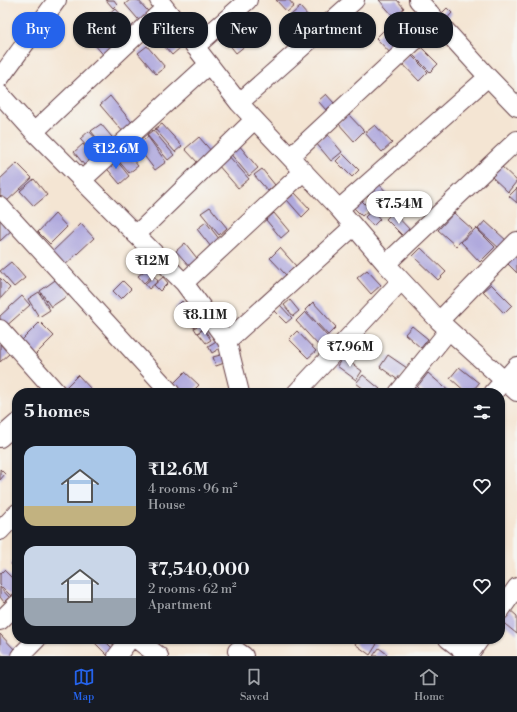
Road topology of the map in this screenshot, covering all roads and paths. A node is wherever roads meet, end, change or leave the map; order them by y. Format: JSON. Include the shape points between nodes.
{"nodes":[{"id":1,"x":57,"y":0,"type":"edge"},
{"id":2,"x":248,"y":0,"type":"edge"},
{"id":3,"x":355,"y":0,"type":"edge"},
{"id":4,"x":418,"y":0,"type":"edge"},
{"id":5,"x":162,"y":4,"type":"edge"},
{"id":6,"x":168,"y":12,"type":"edge"},
{"id":7,"x":428,"y":12,"type":"edge"},
{"id":8,"x":208,"y":35,"type":"edge"},
{"id":9,"x":453,"y":39,"type":"edge"},
{"id":10,"x":196,"y":48,"type":"edge"},
{"id":11,"x":407,"y":48,"type":"edge"},
{"id":12,"x":209,"y":64,"type":"junction"},
{"id":13,"x":488,"y":77,"type":"junction"},
{"id":14,"x":0,"y":78,"type":"edge"},
{"id":15,"x":0,"y":94,"type":"edge"},
{"id":16,"x":239,"y":103,"type":"junction"},
{"id":17,"x":517,"y":107,"type":"edge"},
{"id":18,"x":254,"y":120,"type":"junction"},
{"id":19,"x":34,"y":132,"type":"junction"},
{"id":20,"x":517,"y":140,"type":"edge"},
{"id":21,"x":290,"y":157,"type":"junction"},
{"id":22,"x":304,"y":171,"type":"junction"},
{"id":23,"x":82,"y":180,"type":"junction"},
{"id":24,"x":0,"y":206,"type":"edge"},
{"id":25,"x":339,"y":209,"type":"junction"},
{"id":26,"x":353,"y":227,"type":"junction"},
{"id":27,"x":136,"y":235,"type":"junction"},
{"id":28,"x":517,"y":241,"type":"edge"},
{"id":29,"x":386,"y":264,"type":"junction"},
{"id":30,"x":401,"y":281,"type":"junction"},
{"id":31,"x":184,"y":283,"type":"junction"},
{"id":32,"x":444,"y":326,"type":"junction"},
{"id":33,"x":0,"y":329,"type":"edge"},
{"id":34,"x":227,"y":340,"type":"junction"},
{"id":35,"x":517,"y":366,"type":"edge"},
{"id":36,"x":53,"y":388,"type":"edge"},
{"id":37,"x":166,"y":388,"type":"edge"},
{"id":38,"x":239,"y":388,"type":"edge"},
{"id":39,"x":301,"y":388,"type":"edge"},
{"id":40,"x":401,"y":388,"type":"edge"},
{"id":41,"x":505,"y":388,"type":"edge"},
{"id":42,"x":12,"y":427,"type":"edge"},
{"id":43,"x":0,"y":438,"type":"edge"},
{"id":44,"x":517,"y":587,"type":"edge"},
{"id":45,"x":505,"y":604,"type":"edge"},
{"id":46,"x":12,"y":609,"type":"edge"},
{"id":47,"x":0,"y":621,"type":"edge"},
{"id":48,"x":32,"y":644,"type":"edge"},
{"id":49,"x":126,"y":644,"type":"edge"},
{"id":50,"x":143,"y":644,"type":"edge"},
{"id":51,"x":454,"y":644,"type":"edge"},
{"id":52,"x":477,"y":644,"type":"edge"},
{"id":53,"x":20,"y":656,"type":"edge"},
{"id":54,"x":117,"y":656,"type":"edge"},
{"id":55,"x":159,"y":656,"type":"edge"},
{"id":56,"x":469,"y":656,"type":"edge"}],
"edges":[{"from":1,"to":14,"type":"street"},
{"from":2,"to":8,"type":"street"},
{"from":3,"to":16,"type":"street"},
{"from":4,"to":7,"type":"street"},
{"from":5,"to":6,"type":"street"},
{"from":5,"to":19,"type":"street"},
{"from":9,"to":13,"type":"street"},
{"from":10,"to":12,"type":"street"},
{"from":11,"to":21,"type":"street"},
{"from":12,"to":16,"type":"street"},
{"from":12,"to":23,"type":"street"},
{"from":13,"to":17,"type":"street"},
{"from":13,"to":25,"type":"street"},
{"from":15,"to":19,"type":"street"},
{"from":16,"to":18,"type":"street"},
{"from":18,"to":21,"type":"street"},
{"from":18,"to":27,"type":"street"},
{"from":19,"to":23,"type":"street"},
{"from":20,"to":29,"type":"street"},
{"from":21,"to":22,"type":"street"},
{"from":22,"to":25,"type":"street"},
{"from":22,"to":31,"type":"street"},
{"from":23,"to":27,"type":"street"},
{"from":24,"to":37,"type":"street"},
{"from":25,"to":26,"type":"street"},
{"from":26,"to":29,"type":"street"},
{"from":26,"to":34,"type":"street"},
{"from":27,"to":31,"type":"street"},
{"from":28,"to":32,"type":"street"},
{"from":29,"to":30,"type":"street"},
{"from":30,"to":32,"type":"street"},
{"from":30,"to":39,"type":"street"},
{"from":31,"to":34,"type":"street"},
{"from":32,"to":40,"type":"street"},
{"from":32,"to":41,"type":"street"},
{"from":33,"to":36,"type":"street"},
{"from":34,"to":38,"type":"street"},
{"from":35,"to":41,"type":"street"},
{"from":42,"to":43,"type":"street"},
{"from":44,"to":45,"type":"street"},
{"from":46,"to":47,"type":"street"},
{"from":48,"to":53,"type":"street"},
{"from":49,"to":54,"type":"street"},
{"from":50,"to":55,"type":"street"},
{"from":51,"to":56,"type":"street"},
{"from":52,"to":56,"type":"street"}]}
